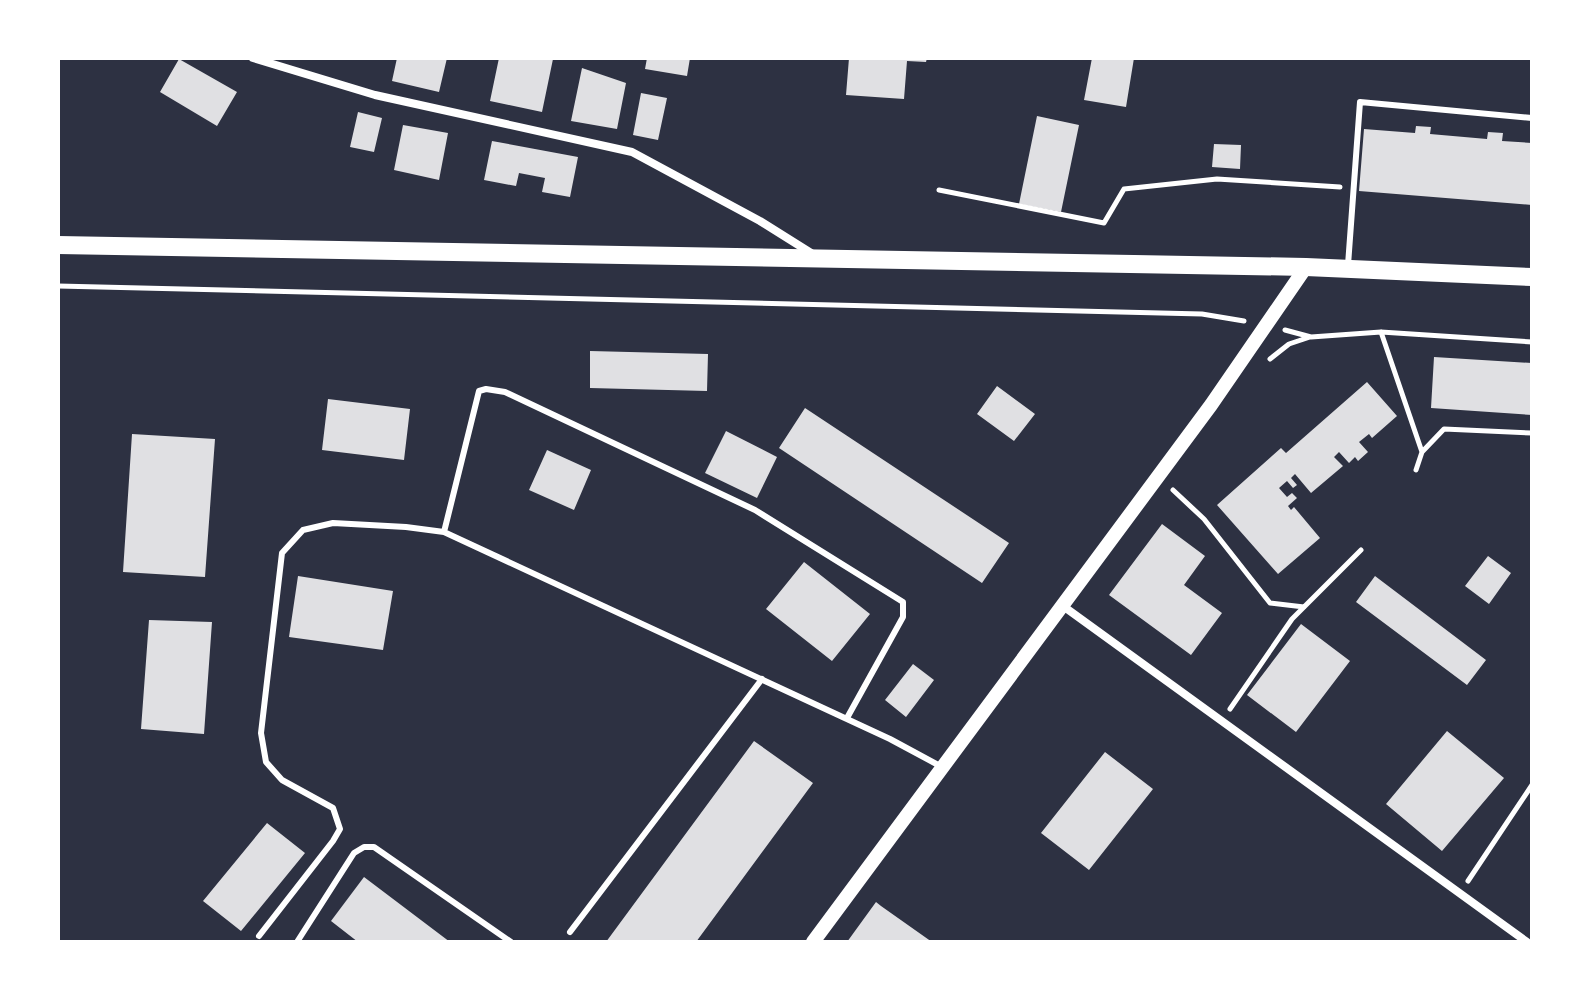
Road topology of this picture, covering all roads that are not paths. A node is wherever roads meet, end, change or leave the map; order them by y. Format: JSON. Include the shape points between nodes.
{"nodes":[{"id":1,"x":253,"y":58,"type":"edge"},
{"id":2,"x":1532,"y":118,"type":"edge"},
{"id":3,"x":58,"y":245,"type":"edge"},
{"id":4,"x":818,"y":258,"type":"junction"},
{"id":5,"x":1306,"y":267,"type":"junction"},
{"id":6,"x":1348,"y":269,"type":"junction"},
{"id":7,"x":1532,"y":277,"type":"edge"},
{"id":8,"x":444,"y":532,"type":"junction"},
{"id":9,"x":1063,"y":606,"type":"junction"},
{"id":10,"x":762,"y":679,"type":"junction"},
{"id":11,"x":847,"y":718,"type":"junction"},
{"id":12,"x":942,"y":767,"type":"junction"},
{"id":13,"x":570,"y":932,"type":"dead end"},
{"id":14,"x":259,"y":936,"type":"dead end"},
{"id":15,"x":297,"y":942,"type":"edge"},
{"id":16,"x":511,"y":942,"type":"edge"},
{"id":17,"x":813,"y":942,"type":"edge"},
{"id":18,"x":1527,"y":942,"type":"edge"}],
"edges":[{"from":1,"to":4,"type":"street","via":[[375,95],[632,152]]},
{"from":2,"to":6,"type":"lane","via":[[1360,102]]},
{"from":3,"to":4,"type":"main road"},
{"from":4,"to":5,"type":"main road"},
{"from":5,"to":6,"type":"main road"},
{"from":5,"to":9,"type":"street"},
{"from":6,"to":7,"type":"main road"},
{"from":8,"to":10,"type":"lane"},
{"from":8,"to":11,"type":"lane","via":[[479,391],[505,392],[755,510],[903,602],[903,617]]},
{"from":8,"to":14,"type":"lane","via":[[333,523],[303,530],[282,553],[261,733],[266,762],[282,780],[333,808],[340,829]]},
{"from":9,"to":12,"type":"street"},
{"from":9,"to":18,"type":"street"},
{"from":10,"to":11,"type":"lane"},
{"from":10,"to":13,"type":"lane"},
{"from":11,"to":12,"type":"lane"},
{"from":12,"to":17,"type":"street"},
{"from":15,"to":16,"type":"lane","via":[[354,853],[364,847],[374,847]]}]}
